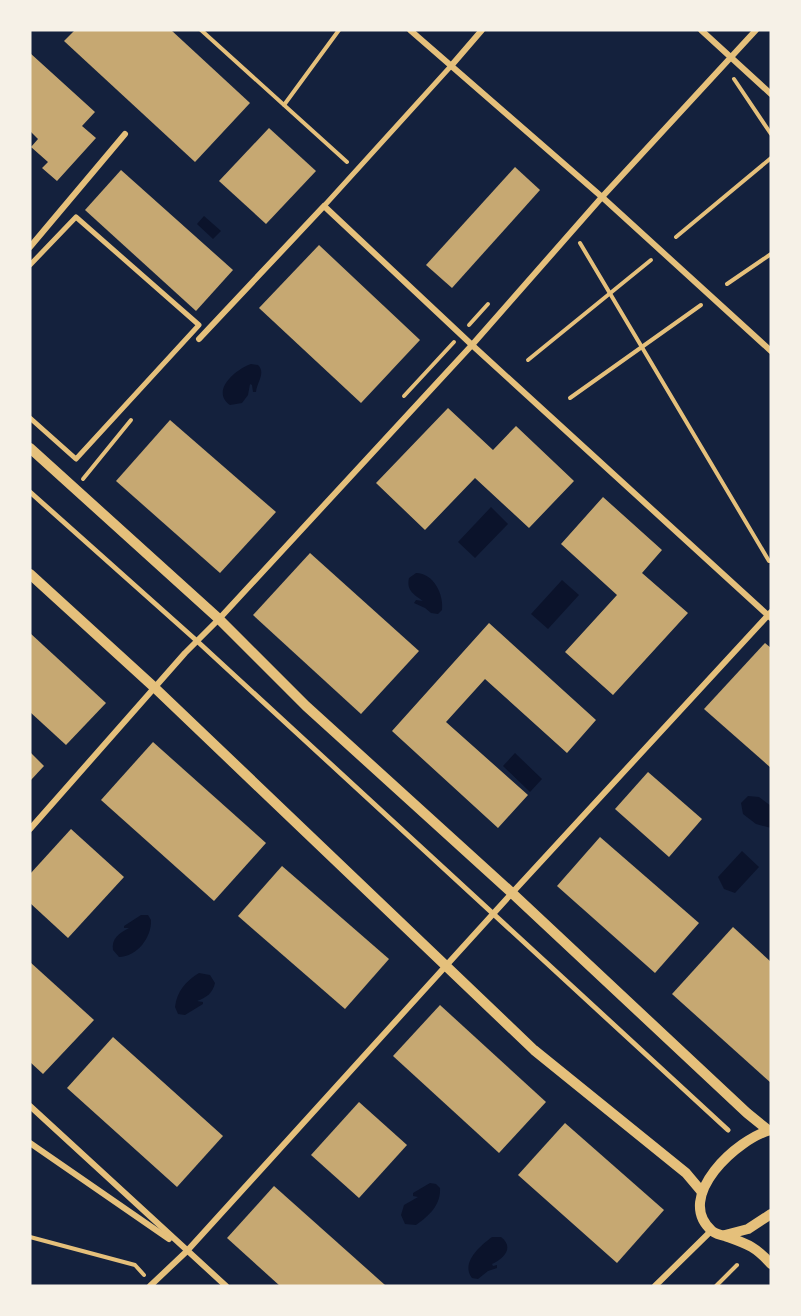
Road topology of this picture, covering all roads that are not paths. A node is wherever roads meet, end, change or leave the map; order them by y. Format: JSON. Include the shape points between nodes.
{"nodes":[{"id":1,"x":410,"y":30,"type":"edge"},
{"id":2,"x":482,"y":30,"type":"edge"},
{"id":3,"x":701,"y":30,"type":"edge"},
{"id":4,"x":756,"y":30,"type":"edge"},
{"id":5,"x":731,"y":58,"type":"junction"},
{"id":6,"x":450,"y":66,"type":"junction"},
{"id":7,"x":771,"y":94,"type":"edge"},
{"id":8,"x":125,"y":134,"type":"dead end"},
{"id":9,"x":602,"y":197,"type":"junction"},
{"id":10,"x":324,"y":206,"type":"junction"},
{"id":11,"x":30,"y":247,"type":"edge"},
{"id":12,"x":30,"y":265,"type":"edge"},
{"id":13,"x":199,"y":339,"type":"dead end"},
{"id":14,"x":472,"y":345,"type":"junction"},
{"id":15,"x":771,"y":351,"type":"edge"},
{"id":16,"x":30,"y":418,"type":"edge"},
{"id":17,"x":30,"y":448,"type":"edge"},
{"id":18,"x":30,"y":492,"type":"edge"},
{"id":19,"x":30,"y":574,"type":"edge"},
{"id":20,"x":770,"y":615,"type":"edge"},
{"id":21,"x":219,"y":619,"type":"junction"},
{"id":22,"x":197,"y":641,"type":"junction"},
{"id":23,"x":155,"y":688,"type":"junction"},
{"id":24,"x":30,"y":829,"type":"edge"},
{"id":25,"x":512,"y":893,"type":"junction"},
{"id":26,"x":494,"y":915,"type":"junction"},
{"id":27,"x":446,"y":966,"type":"junction"},
{"id":28,"x":30,"y":1106,"type":"edge"},
{"id":29,"x":728,"y":1130,"type":"dead end"},
{"id":30,"x":769,"y":1130,"type":"edge"},
{"id":31,"x":30,"y":1143,"type":"edge"},
{"id":32,"x":702,"y":1192,"type":"junction"},
{"id":33,"x":771,"y":1214,"type":"edge"},
{"id":34,"x":717,"y":1233,"type":"junction"},
{"id":35,"x":187,"y":1251,"type":"junction"},
{"id":36,"x":771,"y":1264,"type":"edge"},
{"id":37,"x":151,"y":1285,"type":"edge"},
{"id":38,"x":226,"y":1286,"type":"edge"},
{"id":39,"x":655,"y":1286,"type":"edge"}],
"edges":[{"from":1,"to":6,"type":"street"},
{"from":2,"to":6,"type":"street"},
{"from":3,"to":5,"type":"street"},
{"from":4,"to":5,"type":"street"},
{"from":5,"to":7,"type":"street"},
{"from":5,"to":9,"type":"street"},
{"from":6,"to":9,"type":"street"},
{"from":6,"to":10,"type":"street"},
{"from":8,"to":11,"type":"street"},
{"from":9,"to":14,"type":"street"},
{"from":9,"to":15,"type":"street"},
{"from":10,"to":13,"type":"street"},
{"from":10,"to":14,"type":"street"},
{"from":12,"to":16,"type":"street","via":[[76,216],[200,325],[76,459]]},
{"from":14,"to":20,"type":"street"},
{"from":14,"to":21,"type":"street"},
{"from":17,"to":21,"type":"street"},
{"from":18,"to":22,"type":"street"},
{"from":19,"to":23,"type":"street"},
{"from":20,"to":25,"type":"street"},
{"from":21,"to":22,"type":"street"},
{"from":21,"to":25,"type":"street","via":[[306,706]]},
{"from":22,"to":23,"type":"street"},
{"from":22,"to":26,"type":"street"},
{"from":23,"to":24,"type":"street"},
{"from":23,"to":27,"type":"street"},
{"from":25,"to":26,"type":"street"},
{"from":25,"to":30,"type":"street"},
{"from":26,"to":27,"type":"street"},
{"from":26,"to":29,"type":"street"},
{"from":27,"to":32,"type":"street","via":[[534,1050],[686,1173]]},
{"from":27,"to":35,"type":"street"},
{"from":28,"to":35,"type":"street"},
{"from":30,"to":32,"type":"street","via":[[726,1158]]},
{"from":31,"to":35,"type":"street"},
{"from":32,"to":34,"type":"street","via":[[701,1214]]},
{"from":33,"to":34,"type":"street","via":[[748,1229]]},
{"from":34,"to":36,"type":"street","via":[[757,1249]]},
{"from":34,"to":39,"type":"street"},
{"from":35,"to":37,"type":"street"},
{"from":35,"to":38,"type":"street"}]}
